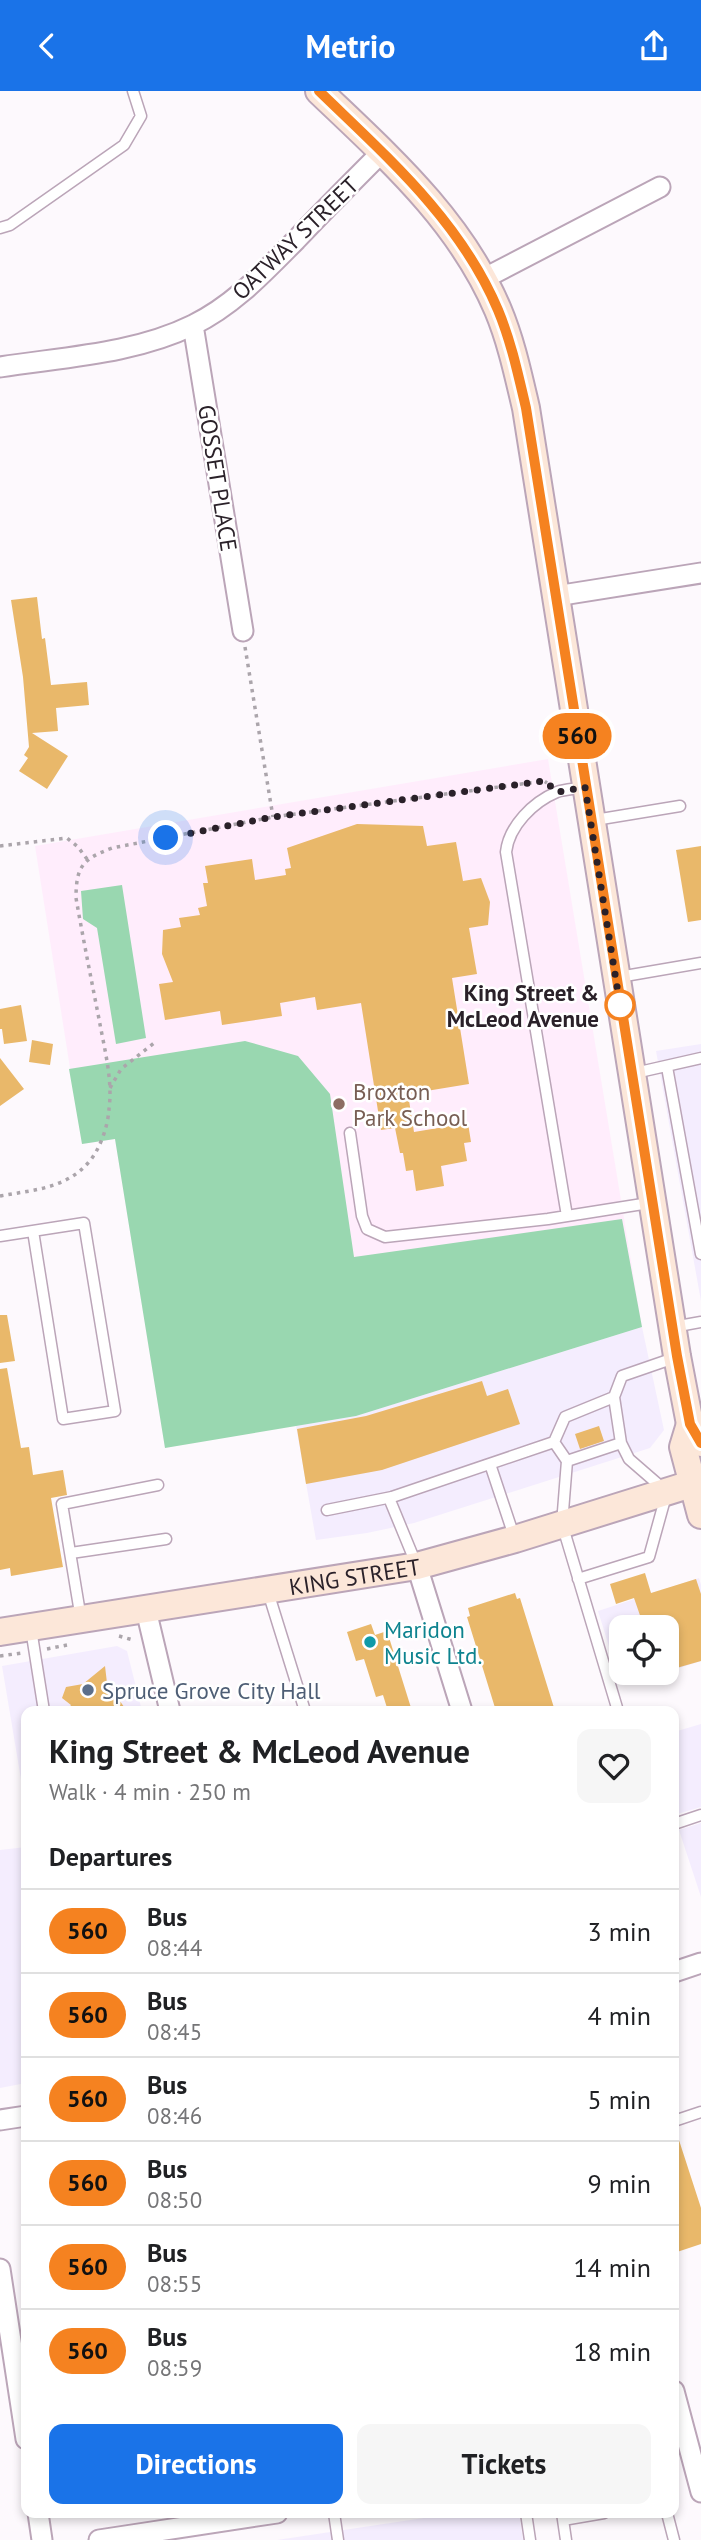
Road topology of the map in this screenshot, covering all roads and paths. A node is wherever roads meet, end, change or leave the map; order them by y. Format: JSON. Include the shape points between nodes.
{"nodes":[{"id":1,"x":133,"y":91,"type":"edge"},
{"id":2,"x":319,"y":91,"type":"edge"},
{"id":3,"x":382,"y":152,"type":"junction"},
{"id":4,"x":660,"y":187,"type":"dead end"},
{"id":5,"x":0,"y":228,"type":"edge"},
{"id":6,"x":483,"y":279,"type":"junction"},
{"id":7,"x":193,"y":325,"type":"junction"},
{"id":8,"x":0,"y":367,"type":"edge"},
{"id":9,"x":701,"y":573,"type":"edge"},
{"id":10,"x":556,"y":596,"type":"junction"},
{"id":11,"x":243,"y":631,"type":"joint"},
{"id":12,"x":585,"y":787,"type":"junction"},
{"id":13,"x":558,"y":792,"type":"junction"},
{"id":14,"x":680,"y":806,"type":"dead end"},
{"id":15,"x":273,"y":817,"type":"junction"},
{"id":16,"x":591,"y":821,"type":"junction"},
{"id":17,"x":0,"y":846,"type":"edge"},
{"id":18,"x":88,"y":859,"type":"junction"},
{"id":19,"x":701,"y":963,"type":"edge"},
{"id":20,"x":615,"y":978,"type":"junction"},
{"id":21,"x":154,"y":1042,"type":"dead end"},
{"id":22,"x":701,"y":1058,"type":"edge"},
{"id":23,"x":667,"y":1067,"type":"junction"},
{"id":24,"x":631,"y":1074,"type":"junction"},
{"id":25,"x":110,"y":1090,"type":"junction"},
{"id":26,"x":350,"y":1133,"type":"dead end"},
{"id":27,"x":0,"y":1196,"type":"edge"},
{"id":28,"x":652,"y":1203,"type":"junction"},
{"id":29,"x":567,"y":1216,"type":"junction"},
{"id":30,"x":33,"y":1231,"type":"junction"},
{"id":31,"x":0,"y":1236,"type":"edge"},
{"id":32,"x":701,"y":1254,"type":"edge"},
{"id":33,"x":701,"y":1322,"type":"edge"},
{"id":34,"x":672,"y":1327,"type":"junction"},
{"id":35,"x":677,"y":1356,"type":"junction"},
{"id":36,"x":614,"y":1397,"type":"junction"},
{"id":37,"x":692,"y":1418,"type":"edge"},
{"id":38,"x":554,"y":1442,"type":"junction"},
{"id":39,"x":621,"y":1443,"type":"junction"},
{"id":40,"x":567,"y":1461,"type":"junction"},
{"id":41,"x":490,"y":1464,"type":"junction"},
{"id":42,"x":158,"y":1485,"type":"dead end"},
{"id":43,"x":687,"y":1486,"type":"edge"},
{"id":44,"x":389,"y":1498,"type":"junction"},
{"id":45,"x":327,"y":1510,"type":"dead end"},
{"id":46,"x":701,"y":1515,"type":"edge"},
{"id":47,"x":562,"y":1524,"type":"junction"},
{"id":48,"x":166,"y":1539,"type":"dead end"},
{"id":49,"x":515,"y":1539,"type":"junction"},
{"id":50,"x":71,"y":1553,"type":"junction"},
{"id":51,"x":417,"y":1566,"type":"junction"},
{"id":52,"x":578,"y":1579,"type":"junction"},
{"id":53,"x":268,"y":1591,"type":"junction"},
{"id":54,"x":146,"y":1610,"type":"junction"},
{"id":55,"x":81,"y":1620,"type":"junction"},
{"id":56,"x":0,"y":1632,"type":"edge"},
{"id":57,"x":118,"y":1636,"type":"dead end"},
{"id":58,"x":32,"y":1639,"type":"junction"},
{"id":59,"x":133,"y":1640,"type":"dead end"},
{"id":60,"x":70,"y":1645,"type":"dead end"},
{"id":61,"x":0,"y":1656,"type":"edge"},
{"id":62,"x":609,"y":1670,"type":"edge"},
{"id":63,"x":606,"y":1671,"type":"junction"},
{"id":64,"x":43,"y":1706,"type":"edge"},
{"id":65,"x":169,"y":1706,"type":"edge"},
{"id":66,"x":303,"y":1706,"type":"edge"},
{"id":67,"x":460,"y":1706,"type":"edge"},
{"id":68,"x":616,"y":1706,"type":"edge"},
{"id":69,"x":701,"y":1815,"type":"edge"},
{"id":70,"x":679,"y":1822,"type":"edge"},
{"id":71,"x":701,"y":1963,"type":"edge"},
{"id":72,"x":679,"y":1970,"type":"edge"},
{"id":73,"x":701,"y":2112,"type":"edge"},
{"id":74,"x":21,"y":2117,"type":"edge"},
{"id":75,"x":679,"y":2119,"type":"edge"},
{"id":76,"x":0,"y":2120,"type":"edge"},
{"id":77,"x":0,"y":2269,"type":"edge"},
{"id":78,"x":21,"y":2406,"type":"edge"},
{"id":79,"x":679,"y":2409,"type":"edge"},
{"id":80,"x":688,"y":2441,"type":"edge"},
{"id":81,"x":701,"y":2492,"type":"edge"},
{"id":82,"x":39,"y":2518,"type":"edge"},
{"id":83,"x":216,"y":2518,"type":"edge"},
{"id":84,"x":335,"y":2518,"type":"edge"},
{"id":85,"x":527,"y":2518,"type":"edge"},
{"id":86,"x":563,"y":2518,"type":"edge"},
{"id":87,"x":668,"y":2518,"type":"edge"},
{"id":88,"x":191,"y":2520,"type":"edge"},
{"id":89,"x":42,"y":2540,"type":"edge"},
{"id":90,"x":99,"y":2540,"type":"edge"},
{"id":91,"x":338,"y":2540,"type":"edge"},
{"id":92,"x":530,"y":2540,"type":"edge"},
{"id":93,"x":566,"y":2540,"type":"edge"},
{"id":94,"x":674,"y":2540,"type":"edge"}],
"edges":[{"from":1,"to":5,"type":"lane","via":[[141,116],[124,145]]},
{"from":2,"to":3,"type":"street"},
{"from":3,"to":6,"type":"street","via":[[438,211]]},
{"from":3,"to":7,"type":"street","name":"OATWAY STREET","via":[[253,283]]},
{"from":4,"to":6,"type":"street"},
{"from":6,"to":10,"type":"street","via":[[518,374]]},
{"from":7,"to":8,"type":"street","name":"OATWAY STREET","via":[[116,349]]},
{"from":7,"to":11,"type":"street","name":"GOSSET PLACE"},
{"from":9,"to":10,"type":"street"},
{"from":10,"to":12,"type":"street"},
{"from":11,"to":15,"type":"path"},
{"from":12,"to":13,"type":"lane"},
{"from":12,"to":16,"type":"street"},
{"from":13,"to":15,"type":"path","via":[[544,781]]},
{"from":13,"to":29,"type":"lane","via":[[522,816],[507,839],[506,852]]},
{"from":14,"to":16,"type":"lane"},
{"from":15,"to":18,"type":"path","via":[[112,848]]},
{"from":16,"to":20,"type":"street"},
{"from":17,"to":18,"type":"path","via":[[66,838]]},
{"from":18,"to":25,"type":"path","via":[[76,878],[76,898]]},
{"from":19,"to":20,"type":"lane"},
{"from":20,"to":24,"type":"street"},
{"from":21,"to":25,"type":"path","via":[[121,1069]]},
{"from":22,"to":23,"type":"lane"},
{"from":23,"to":24,"type":"lane"},
{"from":23,"to":32,"type":"lane"},
{"from":24,"to":28,"type":"street"},
{"from":25,"to":27,"type":"path","via":[[106,1126],[89,1162],[54,1187]]},
{"from":26,"to":29,"type":"lane","via":[[362,1216],[367,1229],[376,1235],[394,1237]]},
{"from":28,"to":29,"type":"lane"},
{"from":28,"to":34,"type":"street"},
{"from":30,"to":30,"type":"lane","via":[[84,1223],[115,1411],[63,1419]]},
{"from":30,"to":31,"type":"lane"},
{"from":33,"to":34,"type":"lane"},
{"from":34,"to":35,"type":"street"},
{"from":35,"to":36,"type":"lane","via":[[622,1376]]},
{"from":35,"to":37,"type":"street"},
{"from":36,"to":38,"type":"lane","via":[[565,1417]]},
{"from":36,"to":39,"type":"lane"},
{"from":37,"to":43,"type":"street","via":[[683,1447]]},
{"from":38,"to":40,"type":"lane"},
{"from":38,"to":41,"type":"lane"},
{"from":39,"to":40,"type":"lane"},
{"from":39,"to":43,"type":"lane","via":[[629,1459]]},
{"from":40,"to":47,"type":"lane"},
{"from":41,"to":44,"type":"lane"},
{"from":41,"to":49,"type":"lane"},
{"from":42,"to":50,"type":"lane","via":[[62,1504]]},
{"from":43,"to":46,"type":"street"},
{"from":43,"to":47,"type":"street","name":"KING STREET"},
{"from":43,"to":52,"type":"lane","via":[[649,1557]]},
{"from":44,"to":45,"type":"lane"},
{"from":44,"to":51,"type":"lane"},
{"from":47,"to":49,"type":"street","name":"KING STREET"},
{"from":47,"to":52,"type":"lane"},
{"from":48,"to":50,"type":"lane"},
{"from":49,"to":51,"type":"street","name":"KING STREET"},
{"from":50,"to":55,"type":"lane"},
{"from":51,"to":53,"type":"street","name":"KING STREET"},
{"from":51,"to":67,"type":"street"},
{"from":52,"to":63,"type":"lane"},
{"from":53,"to":54,"type":"street","name":"KING STREET"},
{"from":53,"to":66,"type":"lane"},
{"from":54,"to":55,"type":"street","name":"KING STREET"},
{"from":54,"to":65,"type":"street"},
{"from":55,"to":58,"type":"street","name":"KING STREET"},
{"from":56,"to":58,"type":"street","name":"KING STREET"},
{"from":57,"to":59,"type":"path"},
{"from":58,"to":60,"type":"path"},
{"from":58,"to":61,"type":"path"},
{"from":58,"to":64,"type":"lane"},
{"from":62,"to":63,"type":"lane"},
{"from":63,"to":68,"type":"lane"},
{"from":69,"to":70,"type":"lane"},
{"from":71,"to":72,"type":"street"},
{"from":73,"to":75,"type":"lane"},
{"from":74,"to":76,"type":"street"},
{"from":77,"to":78,"type":"street"},
{"from":79,"to":80,"type":"street"},
{"from":80,"to":81,"type":"street"},
{"from":82,"to":89,"type":"street"},
{"from":83,"to":88,"type":"street"},
{"from":84,"to":91,"type":"lane"},
{"from":85,"to":92,"type":"lane"},
{"from":86,"to":93,"type":"lane"},
{"from":87,"to":94,"type":"lane"},
{"from":88,"to":90,"type":"street"}]}
